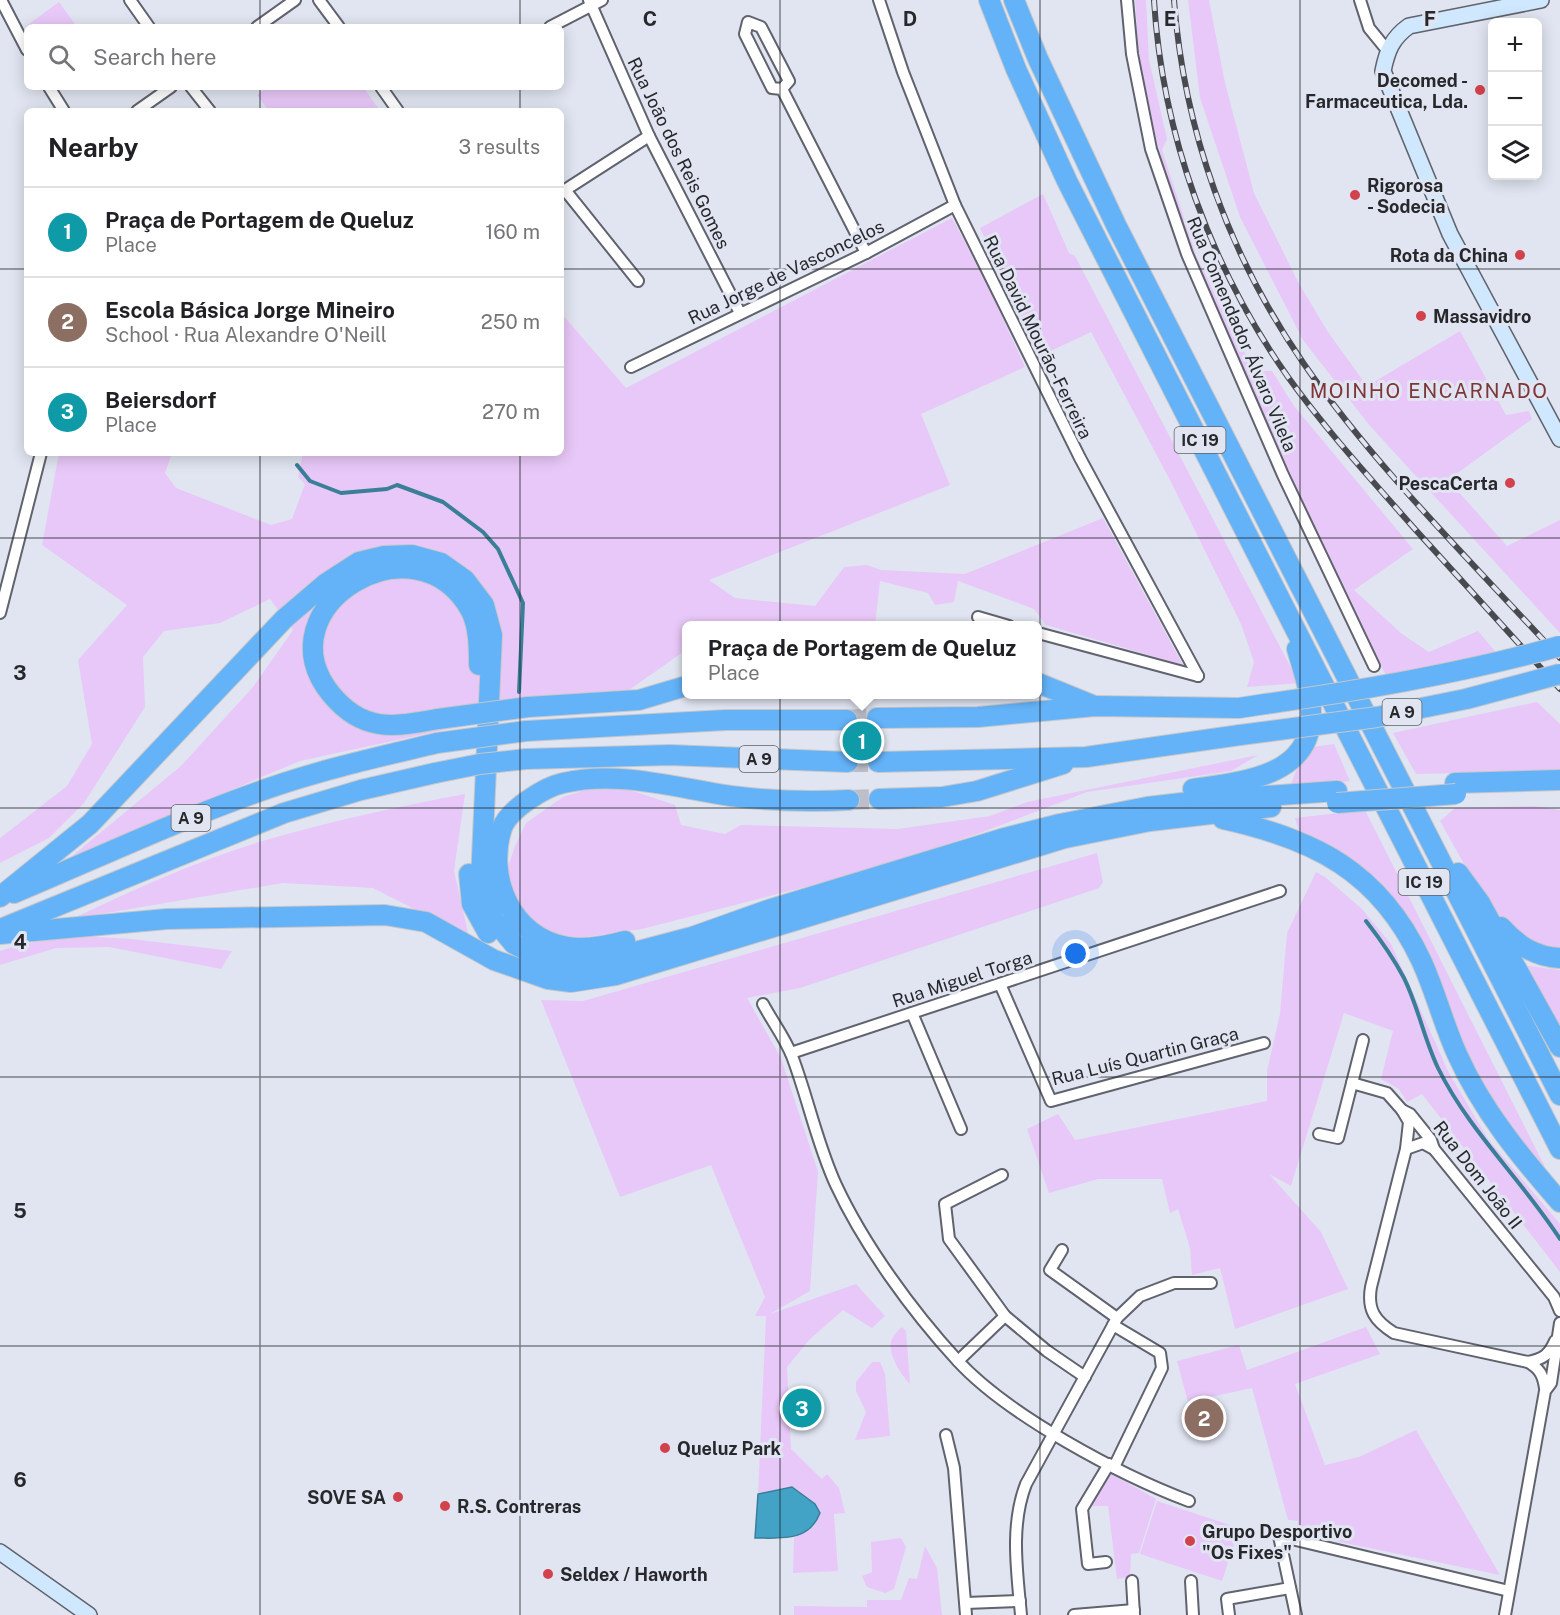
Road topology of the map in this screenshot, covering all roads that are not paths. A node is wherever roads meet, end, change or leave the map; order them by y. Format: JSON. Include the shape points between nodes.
{"nodes":[{"id":1,"x":1,"y":0,"type":"edge"},
{"id":2,"x":130,"y":0,"type":"edge"},
{"id":3,"x":295,"y":0,"type":"edge"},
{"id":4,"x":319,"y":0,"type":"edge"},
{"id":5,"x":879,"y":0,"type":"edge"},
{"id":6,"x":1014,"y":0,"type":"edge"},
{"id":7,"x":1127,"y":0,"type":"edge"},
{"id":8,"x":1360,"y":0,"type":"edge"},
{"id":9,"x":1541,"y":0,"type":"edge"},
{"id":10,"x":595,"y":2,"type":"edge"},
{"id":11,"x":990,"y":4,"type":"edge"},
{"id":12,"x":147,"y":24,"type":"edge"},
{"id":13,"x":261,"y":24,"type":"edge"},
{"id":14,"x":337,"y":24,"type":"edge"},
{"id":15,"x":555,"y":24,"type":"edge"},
{"id":16,"x":24,"y":45,"type":"edge"},
{"id":17,"x":1387,"y":50,"type":"junction"},
{"id":18,"x":782,"y":89,"type":"junction"},
{"id":19,"x":51,"y":90,"type":"edge"},
{"id":20,"x":167,"y":90,"type":"edge"},
{"id":21,"x":194,"y":90,"type":"edge"},
{"id":22,"x":383,"y":90,"type":"edge"},
{"id":23,"x":61,"y":108,"type":"edge"},
{"id":24,"x":141,"y":108,"type":"edge"},
{"id":25,"x":208,"y":108,"type":"edge"},
{"id":26,"x":396,"y":108,"type":"edge"},
{"id":27,"x":648,"y":136,"type":"junction"},
{"id":28,"x":955,"y":205,"type":"junction"},
{"id":29,"x":866,"y":252,"type":"junction"},
{"id":30,"x":638,"y":280,"type":"dead end"},
{"id":31,"x":740,"y":313,"type":"junction"},
{"id":32,"x":631,"y":367,"type":"dead end"},
{"id":33,"x":1560,"y":439,"type":"edge"},
{"id":34,"x":40,"y":456,"type":"edge"},
{"id":35,"x":0,"y":613,"type":"edge"},
{"id":36,"x":1289,"y":614,"type":"junction"},
{"id":37,"x":978,"y":617,"type":"dead end"},
{"id":38,"x":992,"y":621,"type":"edge"},
{"id":39,"x":1042,"y":634,"type":"edge"},
{"id":40,"x":1560,"y":646,"type":"edge"},
{"id":41,"x":1374,"y":666,"type":"dead end"},
{"id":42,"x":1560,"y":674,"type":"edge"},
{"id":43,"x":1042,"y":685,"type":"edge"},
{"id":44,"x":682,"y":687,"type":"edge"},
{"id":45,"x":1095,"y":706,"type":"junction"},
{"id":46,"x":478,"y":714,"type":"edge"},
{"id":47,"x":478,"y":714,"type":"edge"},
{"id":48,"x":478,"y":714,"type":"edge"},
{"id":49,"x":478,"y":714,"type":"edge"},
{"id":50,"x":877,"y":718,"type":"tunnel mouth"},
{"id":51,"x":847,"y":720,"type":"tunnel mouth"},
{"id":52,"x":1086,"y":757,"type":"junction"},
{"id":53,"x":848,"y":762,"type":"tunnel mouth"},
{"id":54,"x":878,"y":762,"type":"tunnel mouth"},
{"id":55,"x":1560,"y":780,"type":"edge"},
{"id":56,"x":1456,"y":788,"type":"junction"},
{"id":57,"x":1560,"y":792,"type":"edge"},
{"id":58,"x":1337,"y":797,"type":"junction"},
{"id":59,"x":879,"y":799,"type":"tunnel mouth"},
{"id":60,"x":849,"y":800,"type":"tunnel mouth"},
{"id":61,"x":1211,"y":816,"type":"junction"},
{"id":62,"x":1427,"y":832,"type":"junction"},
{"id":63,"x":1001,"y":839,"type":"junction"},
{"id":64,"x":1280,"y":891,"type":"dead end"},
{"id":65,"x":0,"y":898,"type":"edge"},
{"id":66,"x":1480,"y":903,"type":"junction"},
{"id":67,"x":771,"y":909,"type":"junction"},
{"id":68,"x":0,"y":929,"type":"edge"},
{"id":69,"x":0,"y":934,"type":"edge"},
{"id":70,"x":1560,"y":958,"type":"edge"},
{"id":71,"x":522,"y":970,"type":"junction"},
{"id":72,"x":1000,"y":984,"type":"junction"},
{"id":73,"x":763,"y":1004,"type":"dead end"},
{"id":74,"x":912,"y":1013,"type":"junction"},
{"id":75,"x":1363,"y":1040,"type":"dead end"},
{"id":76,"x":1264,"y":1043,"type":"dead end"},
{"id":77,"x":1560,"y":1047,"type":"edge"},
{"id":78,"x":791,"y":1053,"type":"junction"},
{"id":79,"x":1352,"y":1083,"type":"junction"},
{"id":80,"x":1560,"y":1095,"type":"edge"},
{"id":81,"x":1402,"y":1110,"type":"junction"},
{"id":82,"x":961,"y":1129,"type":"dead end"},
{"id":83,"x":1319,"y":1134,"type":"dead end"},
{"id":84,"x":1406,"y":1149,"type":"junction"},
{"id":85,"x":1434,"y":1149,"type":"junction"},
{"id":86,"x":1560,"y":1149,"type":"edge"},
{"id":87,"x":1002,"y":1175,"type":"dead end"},
{"id":88,"x":1560,"y":1202,"type":"edge"},
{"id":89,"x":1062,"y":1250,"type":"dead end"},
{"id":90,"x":1211,"y":1282,"type":"dead end"},
{"id":91,"x":1560,"y":1311,"type":"edge"},
{"id":92,"x":1005,"y":1316,"type":"junction"},
{"id":93,"x":1115,"y":1322,"type":"junction"},
{"id":94,"x":1560,"y":1323,"type":"edge"},
{"id":95,"x":1557,"y":1338,"type":"junction"},
{"id":96,"x":958,"y":1361,"type":"junction"},
{"id":97,"x":1528,"y":1362,"type":"junction"},
{"id":98,"x":1085,"y":1377,"type":"junction"},
{"id":99,"x":1545,"y":1388,"type":"junction"},
{"id":100,"x":1054,"y":1433,"type":"junction"},
{"id":101,"x":946,"y":1435,"type":"dead end"},
{"id":102,"x":1112,"y":1466,"type":"junction"},
{"id":103,"x":1189,"y":1501,"type":"dead end"},
{"id":104,"x":0,"y":1552,"type":"edge"},
{"id":105,"x":1106,"y":1562,"type":"dead end"},
{"id":106,"x":1132,"y":1581,"type":"dead end"},
{"id":107,"x":1191,"y":1581,"type":"dead end"},
{"id":108,"x":1290,"y":1588,"type":"junction"},
{"id":109,"x":1509,"y":1591,"type":"junction"},
{"id":110,"x":1020,"y":1601,"type":"junction"},
{"id":111,"x":966,"y":1603,"type":"junction"},
{"id":112,"x":1134,"y":1613,"type":"edge"},
{"id":113,"x":1096,"y":1614,"type":"edge"},
{"id":114,"x":89,"y":1615,"type":"edge"},
{"id":115,"x":966,"y":1615,"type":"edge"},
{"id":116,"x":1021,"y":1615,"type":"edge"},
{"id":117,"x":1074,"y":1615,"type":"edge"},
{"id":118,"x":1193,"y":1615,"type":"edge"},
{"id":119,"x":1229,"y":1615,"type":"edge"},
{"id":120,"x":1296,"y":1615,"type":"edge"},
{"id":121,"x":1505,"y":1615,"type":"edge"}],
"edges":[{"from":1,"to":16,"type":"street"},
{"from":2,"to":12,"type":"street"},
{"from":3,"to":13,"type":"street"},
{"from":4,"to":14,"type":"street"},
{"from":5,"to":28,"type":"street","name":"Rua David Mourão-Ferreira"},
{"from":6,"to":62,"type":"highway","number":"IC 19","via":[[1116,225]]},
{"from":7,"to":41,"type":"street","name":"Rua Comendador Álvaro Vilela","via":[[1132,54],[1151,149],[1187,254],[1283,475]]},
{"from":8,"to":17,"type":"street","via":[[1369,28]]},
{"from":9,"to":17,"type":"street","via":[[1409,26]]},
{"from":10,"to":15,"type":"street"},
{"from":10,"to":27,"type":"street","name":"Rua João dos Reis Gomes"},
{"from":11,"to":36,"type":"highway","number":"IC 19","via":[[1066,181]]},
{"from":17,"to":33,"type":"street","via":[[1383,71],[1448,229]]},
{"from":18,"to":18,"type":"street","via":[[772,88],[749,43],[745,34],[748,22],[761,27],[789,81]]},
{"from":18,"to":29,"type":"street"},
{"from":19,"to":23,"type":"street"},
{"from":20,"to":24,"type":"street"},
{"from":21,"to":25,"type":"street"},
{"from":22,"to":26,"type":"street"},
{"from":27,"to":30,"type":"street","via":[[565,190]]},
{"from":27,"to":31,"type":"street","name":"Rua João dos Reis Gomes"},
{"from":28,"to":29,"type":"street","name":"Rua Jorge de Vasconcelos"},
{"from":28,"to":39,"type":"street","name":"Rua David Mourão-Ferreira","via":[[1080,458],[1198,676]]},
{"from":29,"to":31,"type":"street","name":"Rua Jorge de Vasconcelos"},
{"from":31,"to":32,"type":"street","name":"Rua Jorge de Vasconcelos"},
{"from":34,"to":35,"type":"street"},
{"from":36,"to":63,"type":"highway","via":[[1311,717],[1306,740],[1291,760],[1270,774],[1248,781],[1126,798],[1058,816]]},
{"from":36,"to":86,"type":"highway","number":"IC 19"},
{"from":37,"to":38,"type":"street"},
{"from":40,"to":45,"type":"highway","number":"A 9","bridge":true,"via":[[1368,690],[1239,708]]},
{"from":42,"to":52,"type":"highway","number":"A 9","bridge":true,"via":[[1388,715]]},
{"from":43,"to":45,"type":"highway"},
{"from":44,"to":46,"type":"highway","bridge":true,"via":[[639,700]]},
{"from":45,"to":50,"type":"highway","number":"A 9","via":[[978,717]]},
{"from":47,"to":48,"type":"highway","bridge":true,"via":[[395,727],[369,723],[342,707],[320,680],[314,648],[319,620],[333,597],[354,581],[382,569],[405,568],[435,576],[456,591],[472,612],[478,639]]},
{"from":49,"to":71,"type":"highway","bridge":true,"via":[[471,896],[483,927]]},
{"from":51,"to":65,"type":"highway","number":"A 9","bridge":true,"via":[[726,720],[526,730],[438,743],[275,786]]},
{"from":52,"to":54,"type":"highway","number":"A 9"},
{"from":52,"to":59,"type":"highway","via":[[977,791],[942,797]]},
{"from":53,"to":68,"type":"highway","number":"A 9","bridge":true,"via":[[670,755],[526,759],[435,773],[284,813]]},
{"from":55,"to":56,"type":"highway"},
{"from":56,"to":57,"type":"highway"},
{"from":56,"to":58,"type":"highway","bridge":true},
{"from":58,"to":61,"type":"highway"},
{"from":58,"to":63,"type":"highway","via":[[1208,800],[1147,807]]},
{"from":60,"to":67,"type":"highway","via":[[787,802],[598,778],[561,783],[527,800],[503,825],[496,866],[507,906],[531,933],[566,947],[605,947],[688,924]]},
{"from":61,"to":71,"type":"highway","via":[[1150,821],[1065,838],[615,975],[571,982]]},
{"from":61,"to":88,"type":"highway","via":[[1272,830],[1310,844],[1355,873],[1398,921],[1420,960],[1457,1054],[1483,1104],[1513,1149]]},
{"from":62,"to":66,"type":"highway"},
{"from":62,"to":80,"type":"highway","number":"IC 19"},
{"from":63,"to":67,"type":"highway"},
{"from":64,"to":72,"type":"street","name":"Rua Miguel Torga"},
{"from":65,"to":67,"type":"highway","via":[[90,824],[247,657],[325,584],[358,562],[412,555],[441,563],[465,580],[484,605],[492,635],[482,880],[494,920],[514,944],[552,964],[582,966],[692,937]]},
{"from":66,"to":70,"type":"highway","via":[[1512,939],[1533,953]]},
{"from":66,"to":77,"type":"highway"},
{"from":69,"to":71,"type":"highway","via":[[166,920],[385,915],[426,922],[494,960]]},
{"from":72,"to":74,"type":"street","name":"Rua Miguel Torga"},
{"from":72,"to":76,"type":"street","name":"Rua Luís Quartin Graça","via":[[1051,1101]]},
{"from":73,"to":78,"type":"street"},
{"from":74,"to":78,"type":"street","name":"Rua Miguel Torga"},
{"from":74,"to":82,"type":"street"},
{"from":75,"to":79,"type":"street"},
{"from":78,"to":96,"type":"street","via":[[836,1185],[888,1275]]},
{"from":79,"to":81,"type":"street","name":"Rua Dom João II","via":[[1387,1093]]},
{"from":79,"to":83,"type":"street","via":[[1338,1138]]},
{"from":81,"to":84,"type":"street","via":[[1409,1122]]},
{"from":81,"to":85,"type":"street","name":"Rua Dom João II","via":[[1410,1114]]},
{"from":84,"to":85,"type":"street","via":[[1423,1143]]},
{"from":84,"to":97,"type":"street","via":[[1371,1287],[1371,1311],[1394,1333]]},
{"from":85,"to":91,"type":"street","name":"Rua Dom João II","via":[[1554,1297]]},
{"from":87,"to":92,"type":"street","via":[[945,1204],[949,1239]]},
{"from":89,"to":93,"type":"street","via":[[1050,1270]]},
{"from":90,"to":93,"type":"street","via":[[1174,1283],[1140,1296]]},
{"from":92,"to":96,"type":"street"},
{"from":92,"to":98,"type":"street"},
{"from":93,"to":98,"type":"street"},
{"from":93,"to":102,"type":"street","via":[[1160,1353],[1162,1368]]},
{"from":94,"to":95,"type":"street"},
{"from":95,"to":97,"type":"street","via":[[1542,1359]]},
{"from":95,"to":99,"type":"street","via":[[1551,1383]]},
{"from":96,"to":100,"type":"street","via":[[1000,1397]]},
{"from":97,"to":99,"type":"street","via":[[1543,1376]]},
{"from":98,"to":100,"type":"street"},
{"from":99,"to":109,"type":"street"},
{"from":100,"to":102,"type":"street"},
{"from":100,"to":110,"type":"street","via":[[1019,1503],[1016,1523]]},
{"from":101,"to":111,"type":"street","via":[[954,1468]]},
{"from":102,"to":103,"type":"street"},
{"from":102,"to":105,"type":"street","via":[[1082,1509],[1088,1564]]},
{"from":104,"to":114,"type":"street"},
{"from":106,"to":112,"type":"street"},
{"from":107,"to":118,"type":"street"},
{"from":108,"to":109,"type":"street","via":[[1279,1536]]},
{"from":108,"to":119,"type":"street","via":[[1227,1599]]},
{"from":108,"to":120,"type":"street"},
{"from":109,"to":121,"type":"street"},
{"from":110,"to":111,"type":"street"},
{"from":110,"to":116,"type":"street"},
{"from":111,"to":115,"type":"street"},
{"from":112,"to":113,"type":"street"},
{"from":113,"to":117,"type":"street"}]}
